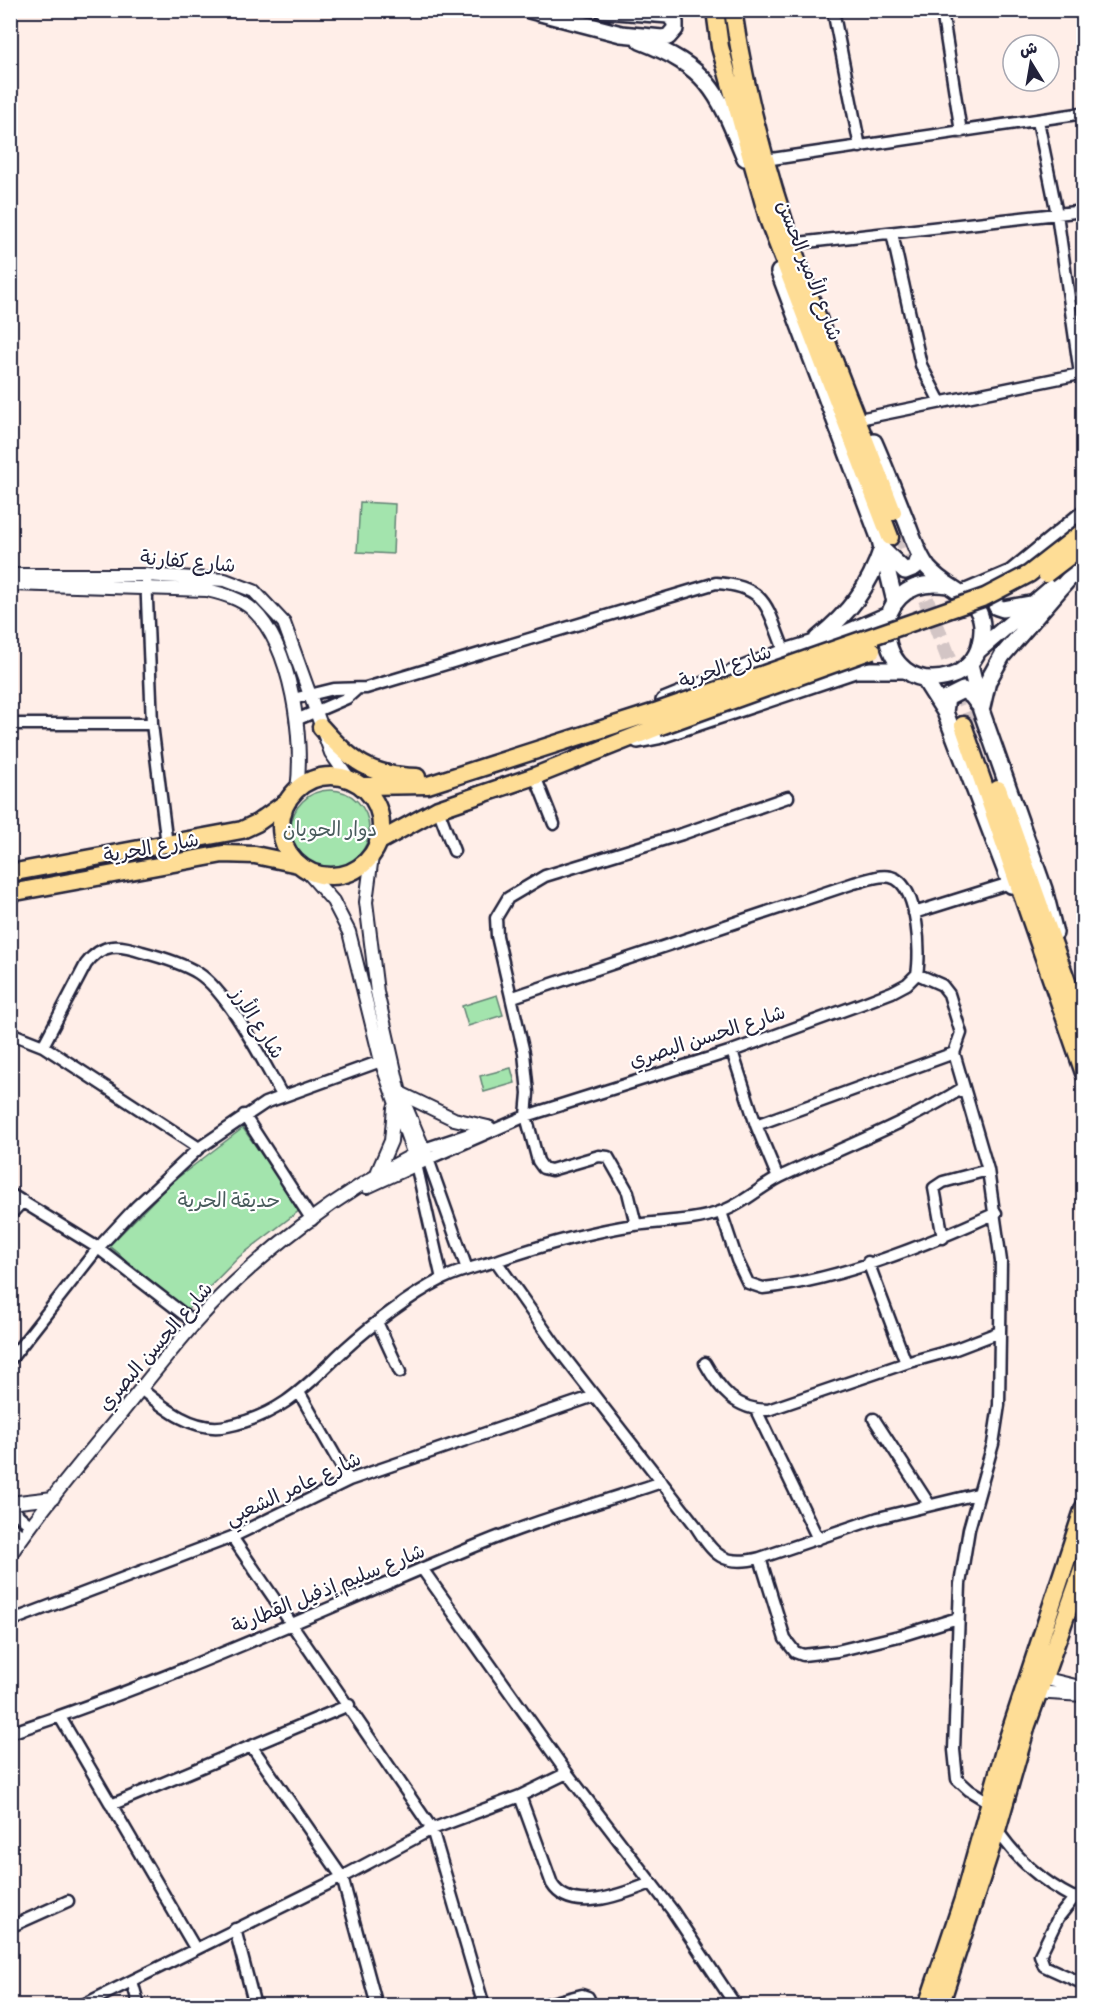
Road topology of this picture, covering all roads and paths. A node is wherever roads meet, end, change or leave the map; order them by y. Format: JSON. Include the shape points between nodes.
{"nodes":[{"id":1,"x":530,"y":10,"type":"edge"},
{"id":2,"x":715,"y":10,"type":"edge"},
{"id":3,"x":734,"y":10,"type":"edge"},
{"id":4,"x":833,"y":10,"type":"edge"},
{"id":5,"x":610,"y":11,"type":"edge"},
{"id":6,"x":942,"y":11,"type":"edge"},
{"id":7,"x":621,"y":34,"type":"junction"},
{"id":8,"x":1083,"y":113,"type":"edge"},
{"id":9,"x":1038,"y":121,"type":"junction"},
{"id":10,"x":961,"y":132,"type":"junction"},
{"id":11,"x":861,"y":147,"type":"junction"},
{"id":12,"x":765,"y":160,"type":"junction"},
{"id":13,"x":759,"y":192,"type":"junction"},
{"id":14,"x":1083,"y":211,"type":"edge"},
{"id":15,"x":1057,"y":214,"type":"junction"},
{"id":16,"x":774,"y":219,"type":"junction"},
{"id":17,"x":892,"y":233,"type":"junction"},
{"id":18,"x":798,"y":243,"type":"junction"},
{"id":19,"x":1079,"y":336,"type":"edge"},
{"id":20,"x":940,"y":402,"type":"junction"},
{"id":21,"x":864,"y":418,"type":"junction"},
{"id":22,"x":1083,"y":513,"type":"edge"},
{"id":23,"x":1083,"y":531,"type":"edge"},
{"id":24,"x":891,"y":539,"type":"junction"},
{"id":25,"x":1083,"y":545,"type":"edge"},
{"id":26,"x":920,"y":556,"type":"junction"},
{"id":27,"x":1083,"y":561,"type":"edge"},
{"id":28,"x":10,"y":574,"type":"edge"},
{"id":29,"x":146,"y":581,"type":"junction"},
{"id":30,"x":997,"y":581,"type":"junction"},
{"id":31,"x":10,"y":584,"type":"edge"},
{"id":32,"x":948,"y":585,"type":"junction"},
{"id":33,"x":964,"y":593,"type":"junction"},
{"id":34,"x":1034,"y":603,"type":"junction"},
{"id":35,"x":891,"y":609,"type":"junction"},
{"id":36,"x":844,"y":634,"type":"junction"},
{"id":37,"x":814,"y":641,"type":"junction"},
{"id":38,"x":979,"y":650,"type":"junction"},
{"id":39,"x":785,"y":652,"type":"junction"},
{"id":40,"x":970,"y":664,"type":"junction"},
{"id":41,"x":855,"y":670,"type":"junction"},
{"id":42,"x":904,"y":670,"type":"junction"},
{"id":43,"x":924,"y":679,"type":"junction"},
{"id":44,"x":356,"y":690,"type":"junction"},
{"id":45,"x":309,"y":695,"type":"junction"},
{"id":46,"x":293,"y":699,"type":"junction"},
{"id":47,"x":945,"y":712,"type":"junction"},
{"id":48,"x":972,"y":718,"type":"junction"},
{"id":49,"x":318,"y":719,"type":"junction"},
{"id":50,"x":296,"y":720,"type":"junction"},
{"id":51,"x":657,"y":720,"type":"junction"},
{"id":52,"x":620,"y":723,"type":"junction"},
{"id":53,"x":10,"y":724,"type":"edge"},
{"id":54,"x":152,"y":724,"type":"junction"},
{"id":55,"x":624,"y":743,"type":"junction"},
{"id":56,"x":463,"y":774,"type":"junction"},
{"id":57,"x":535,"y":776,"type":"junction"},
{"id":58,"x":355,"y":783,"type":"junction"},
{"id":59,"x":292,"y":795,"type":"junction"},
{"id":60,"x":788,"y":797,"type":"dead end"},
{"id":61,"x":438,"y":809,"type":"junction"},
{"id":62,"x":554,"y":824,"type":"dead end"},
{"id":63,"x":167,"y":845,"type":"junction"},
{"id":64,"x":375,"y":849,"type":"junction"},
{"id":65,"x":454,"y":851,"type":"dead end"},
{"id":66,"x":302,"y":866,"type":"junction"},
{"id":67,"x":10,"y":873,"type":"edge"},
{"id":68,"x":1010,"y":883,"type":"junction"},
{"id":69,"x":10,"y":893,"type":"edge"},
{"id":70,"x":914,"y":913,"type":"junction"},
{"id":71,"x":1049,"y":948,"type":"junction"},
{"id":72,"x":917,"y":974,"type":"junction"},
{"id":73,"x":513,"y":997,"type":"junction"},
{"id":74,"x":1083,"y":1029,"type":"edge"},
{"id":75,"x":10,"y":1033,"type":"edge"},
{"id":76,"x":43,"y":1046,"type":"junction"},
{"id":77,"x":732,"y":1051,"type":"junction"},
{"id":78,"x":954,"y":1053,"type":"junction"},
{"id":79,"x":381,"y":1061,"type":"junction"},
{"id":80,"x":1083,"y":1073,"type":"edge"},
{"id":81,"x":963,"y":1088,"type":"junction"},
{"id":82,"x":282,"y":1095,"type":"junction"},
{"id":83,"x":397,"y":1098,"type":"junction"},
{"id":84,"x":244,"y":1115,"type":"junction"},
{"id":85,"x":526,"y":1116,"type":"junction"},
{"id":86,"x":503,"y":1125,"type":"junction"},
{"id":87,"x":756,"y":1125,"type":"junction"},
{"id":88,"x":488,"y":1127,"type":"junction"},
{"id":89,"x":199,"y":1148,"type":"junction"},
{"id":90,"x":421,"y":1156,"type":"junction"},
{"id":91,"x":988,"y":1170,"type":"junction"},
{"id":92,"x":377,"y":1174,"type":"junction"},
{"id":93,"x":778,"y":1178,"type":"junction"},
{"id":94,"x":356,"y":1189,"type":"junction"},
{"id":95,"x":10,"y":1194,"type":"edge"},
{"id":96,"x":23,"y":1201,"type":"junction"},
{"id":97,"x":720,"y":1212,"type":"junction"},
{"id":98,"x":996,"y":1214,"type":"junction"},
{"id":99,"x":10,"y":1215,"type":"edge"},
{"id":100,"x":312,"y":1220,"type":"junction"},
{"id":101,"x":636,"y":1225,"type":"junction"},
{"id":102,"x":943,"y":1238,"type":"junction"},
{"id":103,"x":98,"y":1248,"type":"junction"},
{"id":104,"x":496,"y":1261,"type":"junction"},
{"id":105,"x":868,"y":1263,"type":"junction"},
{"id":106,"x":467,"y":1269,"type":"junction"},
{"id":107,"x":442,"y":1279,"type":"junction"},
{"id":108,"x":195,"y":1323,"type":"junction"},
{"id":109,"x":378,"y":1324,"type":"junction"},
{"id":110,"x":1000,"y":1332,"type":"junction"},
{"id":111,"x":16,"y":1344,"type":"edge"},
{"id":112,"x":10,"y":1360,"type":"edge"},
{"id":113,"x":705,"y":1363,"type":"dead end"},
{"id":114,"x":906,"y":1363,"type":"junction"},
{"id":115,"x":400,"y":1372,"type":"dead end"},
{"id":116,"x":141,"y":1389,"type":"junction"},
{"id":117,"x":300,"y":1394,"type":"junction"},
{"id":118,"x":594,"y":1396,"type":"junction"},
{"id":119,"x":756,"y":1410,"type":"junction"},
{"id":120,"x":874,"y":1419,"type":"dead end"},
{"id":121,"x":349,"y":1480,"type":"junction"},
{"id":122,"x":662,"y":1482,"type":"junction"},
{"id":123,"x":977,"y":1494,"type":"junction"},
{"id":124,"x":53,"y":1498,"type":"junction"},
{"id":125,"x":10,"y":1503,"type":"edge"},
{"id":126,"x":929,"y":1504,"type":"junction"},
{"id":127,"x":1083,"y":1507,"type":"edge"},
{"id":128,"x":10,"y":1508,"type":"edge"},
{"id":129,"x":10,"y":1526,"type":"edge"},
{"id":130,"x":27,"y":1531,"type":"junction"},
{"id":131,"x":232,"y":1537,"type":"junction"},
{"id":132,"x":818,"y":1539,"type":"junction"},
{"id":133,"x":10,"y":1555,"type":"edge"},
{"id":134,"x":760,"y":1558,"type":"junction"},
{"id":135,"x":1083,"y":1565,"type":"edge"},
{"id":136,"x":423,"y":1570,"type":"junction"},
{"id":137,"x":958,"y":1618,"type":"junction"},
{"id":138,"x":10,"y":1622,"type":"edge"},
{"id":139,"x":292,"y":1624,"type":"junction"},
{"id":140,"x":1033,"y":1684,"type":"junction"},
{"id":141,"x":1083,"y":1688,"type":"edge"},
{"id":142,"x":1083,"y":1695,"type":"edge"},
{"id":143,"x":349,"y":1705,"type":"junction"},
{"id":144,"x":60,"y":1717,"type":"junction"},
{"id":145,"x":10,"y":1733,"type":"edge"},
{"id":146,"x":252,"y":1747,"type":"junction"},
{"id":147,"x":567,"y":1773,"type":"junction"},
{"id":148,"x":520,"y":1796,"type":"junction"},
{"id":149,"x":990,"y":1803,"type":"junction"},
{"id":150,"x":111,"y":1805,"type":"junction"},
{"id":151,"x":432,"y":1829,"type":"junction"},
{"id":152,"x":997,"y":1830,"type":"junction"},
{"id":153,"x":342,"y":1877,"type":"junction"},
{"id":154,"x":651,"y":1883,"type":"junction"},
{"id":155,"x":1081,"y":1895,"type":"edge"},
{"id":156,"x":68,"y":1901,"type":"dead end"},
{"id":157,"x":10,"y":1927,"type":"edge"},
{"id":158,"x":235,"y":1929,"type":"junction"},
{"id":159,"x":195,"y":1948,"type":"junction"},
{"id":160,"x":132,"y":1981,"type":"junction"},
{"id":161,"x":1083,"y":1984,"type":"edge"},
{"id":162,"x":81,"y":2006,"type":"edge"},
{"id":163,"x":139,"y":2006,"type":"edge"},
{"id":164,"x":255,"y":2006,"type":"edge"},
{"id":165,"x":377,"y":2006,"type":"edge"},
{"id":166,"x":484,"y":2006,"type":"edge"},
{"id":167,"x":539,"y":2006,"type":"edge"},
{"id":168,"x":592,"y":2006,"type":"edge"},
{"id":169,"x":736,"y":2006,"type":"edge"},
{"id":170,"x":927,"y":2006,"type":"edge"},
{"id":171,"x":940,"y":2006,"type":"edge"}],
"edges":[{"from":1,"to":7,"type":"main road"},
{"from":2,"to":13,"type":"highway","name":"شارع الأمير الحسن","via":[[720,47]]},
{"from":3,"to":12,"type":"highway","name":"شارع الأمير الحسن"},
{"from":4,"to":11,"type":"street"},
{"from":5,"to":7,"type":"main road","via":[[662,13],[675,22],[668,37]]},
{"from":6,"to":10,"type":"street"},
{"from":7,"to":13,"type":"main road","via":[[665,51],[708,82],[726,112]]},
{"from":8,"to":9,"type":"street"},
{"from":9,"to":10,"type":"street"},
{"from":9,"to":15,"type":"street"},
{"from":10,"to":11,"type":"street"},
{"from":11,"to":12,"type":"street"},
{"from":12,"to":16,"type":"highway","name":"شارع الأمير الحسن"},
{"from":13,"to":16,"type":"highway","name":"شارع الأمير الحسن"},
{"from":14,"to":15,"type":"street"},
{"from":15,"to":17,"type":"street"},
{"from":15,"to":19,"type":"street"},
{"from":16,"to":18,"type":"main road"},
{"from":16,"to":24,"type":"highway","name":"شارع الأمير الحسن"},
{"from":16,"to":24,"type":"main road","via":[[771,248]]},
{"from":17,"to":18,"type":"street"},
{"from":17,"to":20,"type":"street","via":[[921,365]]},
{"from":18,"to":21,"type":"main road"},
{"from":19,"to":20,"type":"street","via":[[1078,376]]},
{"from":20,"to":21,"type":"street"},
{"from":21,"to":26,"type":"main road"},
{"from":22,"to":30,"type":"main road","via":[[1059,536]]},
{"from":23,"to":51,"type":"highway","name":"شارع الحرية","bridge":true,"via":[[1029,574],[985,597]]},
{"from":24,"to":26,"type":"main road","via":[[905,571],[915,567]]},
{"from":24,"to":35,"type":"main road"},
{"from":24,"to":37,"type":"main road","via":[[854,606]]},
{"from":25,"to":51,"type":"highway","name":"شارع الحرية","bridge":true,"via":[[1030,584],[981,609]]},
{"from":26,"to":32,"type":"main road","via":[[935,576]]},
{"from":27,"to":34,"type":"main road"},
{"from":27,"to":48,"type":"main road","via":[[1002,656]]},
{"from":28,"to":29,"type":"street","name":"شارع كفارنة"},
{"from":29,"to":31,"type":"street","name":"شارع كفارنة"},
{"from":29,"to":45,"type":"street","name":"شارع كفارنة","via":[[225,580],[254,591],[284,623]]},
{"from":29,"to":46,"type":"street","name":"شارع كفارنة","via":[[225,594],[253,610],[274,643]]},
{"from":29,"to":54,"type":"street"},
{"from":30,"to":33,"type":"main road"},
{"from":30,"to":34,"type":"main road","via":[[991,594],[997,607]]},
{"from":32,"to":33,"type":"main road"},
{"from":32,"to":35,"type":"main road","via":[[919,585],[905,592]]},
{"from":33,"to":38,"type":"main road","via":[[981,619]]},
{"from":34,"to":38,"type":"main road"},
{"from":35,"to":36,"type":"main road"},
{"from":35,"to":42,"type":"main road","via":[[885,635],[891,654]]},
{"from":36,"to":37,"type":"main road"},
{"from":36,"to":41,"type":"main road","via":[[865,638],[872,650],[870,661]]},
{"from":37,"to":39,"type":"main road"},
{"from":38,"to":40,"type":"main road"},
{"from":39,"to":44,"type":"street","via":[[764,603],[753,590],[739,584],[716,583]]},
{"from":39,"to":52,"type":"main road"},
{"from":40,"to":43,"type":"main road","via":[[956,674]]},
{"from":40,"to":48,"type":"main road"},
{"from":41,"to":42,"type":"main road"},
{"from":41,"to":55,"type":"main road","via":[[658,736]]},
{"from":42,"to":43,"type":"main road"},
{"from":43,"to":47,"type":"main road"},
{"from":44,"to":45,"type":"street","via":[[334,689]]},
{"from":44,"to":49,"type":"street"},
{"from":45,"to":46,"type":"street"},
{"from":45,"to":49,"type":"street","name":"شارع كفارنة"},
{"from":46,"to":50,"type":"street","name":"شارع كفارنة"},
{"from":47,"to":48,"type":"main road","via":[[947,698],[963,690],[972,696]]},
{"from":47,"to":68,"type":"main road"},
{"from":48,"to":71,"type":"highway"},
{"from":48,"to":71,"type":"main road","via":[[1044,889],[1054,927]]},
{"from":49,"to":50,"type":"street"},
{"from":49,"to":56,"type":"highway","via":[[353,761],[375,770],[407,777]]},
{"from":49,"to":58,"type":"street","name":"شارع كفارنة","via":[[331,753]]},
{"from":50,"to":59,"type":"street","name":"شارع كفارنة","via":[[300,766]]},
{"from":51,"to":52,"type":"highway","name":"شارع الحرية"},
{"from":51,"to":55,"type":"highway","name":"شارع الحرية"},
{"from":52,"to":56,"type":"highway","name":"شارع الحرية"},
{"from":53,"to":54,"type":"street"},
{"from":54,"to":63,"type":"street"},
{"from":55,"to":57,"type":"highway","name":"شارع الحرية"},
{"from":56,"to":58,"type":"highway","name":"شارع الحرية","via":[[420,786]]},
{"from":57,"to":61,"type":"highway","name":"شارع الحرية"},
{"from":57,"to":62,"type":"street"},
{"from":58,"to":59,"type":"highway","via":[[336,776],[322,777]]},
{"from":58,"to":64,"type":"highway","via":[[370,795],[380,817]]},
{"from":59,"to":63,"type":"highway","name":"شارع الحرية","via":[[242,830]]},
{"from":59,"to":66,"type":"highway","via":[[283,813],[282,834],[289,853]]},
{"from":60,"to":73,"type":"street","via":[[544,876],[508,898],[496,918]]},
{"from":61,"to":64,"type":"highway","name":"شارع الحرية"},
{"from":61,"to":65,"type":"street"},
{"from":63,"to":67,"type":"highway","name":"شارع الحرية"},
{"from":64,"to":66,"type":"highway","via":[[358,868],[340,874],[322,875]]},
{"from":64,"to":83,"type":"street","via":[[366,902],[370,948]]},
{"from":66,"to":69,"type":"highway","name":"شارع الحرية","via":[[255,855],[223,854]]},
{"from":66,"to":79,"type":"street","via":[[333,901],[349,932]]},
{"from":68,"to":70,"type":"street"},
{"from":68,"to":71,"type":"main road","via":[[1031,936]]},
{"from":70,"to":72,"type":"street","via":[[919,941]]},
{"from":70,"to":73,"type":"street","via":[[898,880],[878,878]]},
{"from":71,"to":74,"type":"highway"},
{"from":71,"to":80,"type":"highway"},
{"from":72,"to":77,"type":"street","name":"شارع الحسن البصري","via":[[891,993]]},
{"from":72,"to":78,"type":"street","via":[[942,985],[949,994],[962,1033]]},
{"from":73,"to":85,"type":"street","via":[[528,1081]]},
{"from":75,"to":76,"type":"street"},
{"from":76,"to":82,"type":"street","name":"شارع الأرز","via":[[86,964],[104,946],[118,945],[199,974],[224,1000]]},
{"from":76,"to":89,"type":"street"},
{"from":77,"to":85,"type":"street","name":"شارع الحسن البصري"},
{"from":77,"to":87,"type":"street"},
{"from":78,"to":81,"type":"street"},
{"from":78,"to":87,"type":"street"},
{"from":79,"to":82,"type":"street"},
{"from":79,"to":83,"type":"street"},
{"from":81,"to":91,"type":"street"},
{"from":81,"to":93,"type":"street","via":[[933,1106]]},
{"from":82,"to":84,"type":"street"},
{"from":83,"to":88,"type":"street"},
{"from":83,"to":90,"type":"street"},
{"from":83,"to":92,"type":"street","via":[[391,1141]]},
{"from":84,"to":89,"type":"street"},
{"from":84,"to":100,"type":"street"},
{"from":85,"to":86,"type":"street","name":"شارع الحسن البصري"},
{"from":85,"to":101,"type":"street","via":[[543,1168],[551,1170],[608,1157],[628,1192]]},
{"from":86,"to":88,"type":"street","name":"شارع الحسن البصري"},
{"from":86,"to":90,"type":"street","name":"شارع الحسن البصري","via":[[478,1139]]},
{"from":87,"to":93,"type":"street"},
{"from":88,"to":90,"type":"street","name":"شارع الحسن البصري"},
{"from":89,"to":103,"type":"street"},
{"from":90,"to":92,"type":"street","name":"شارع الحسن البصري"},
{"from":90,"to":94,"type":"street","name":"شارع الحسن البصري","via":[[375,1184]]},
{"from":90,"to":106,"type":"street"},
{"from":90,"to":107,"type":"street"},
{"from":91,"to":98,"type":"street"},
{"from":91,"to":102,"type":"street","via":[[933,1188]]},
{"from":92,"to":94,"type":"street","name":"شارع الحسن البصري"},
{"from":93,"to":97,"type":"street"},
{"from":94,"to":100,"type":"street","name":"شارع الحسن البصري"},
{"from":95,"to":96,"type":"street"},
{"from":96,"to":99,"type":"street"},
{"from":96,"to":103,"type":"street"},
{"from":97,"to":101,"type":"street"},
{"from":97,"to":105,"type":"street","via":[[748,1283],[756,1287],[776,1287]]},
{"from":98,"to":102,"type":"street"},
{"from":98,"to":110,"type":"street","via":[[1001,1261]]},
{"from":100,"to":108,"type":"street","name":"شارع الحسن البصري","via":[[247,1272]]},
{"from":101,"to":104,"type":"street","via":[[556,1242]]},
{"from":102,"to":105,"type":"street"},
{"from":103,"to":108,"type":"street"},
{"from":103,"to":111,"type":"street"},
{"from":104,"to":106,"type":"street"},
{"from":104,"to":118,"type":"street"},
{"from":105,"to":114,"type":"street"},
{"from":106,"to":107,"type":"street"},
{"from":107,"to":109,"type":"street"},
{"from":108,"to":116,"type":"street","name":"شارع الحسن البصري"},
{"from":109,"to":115,"type":"street"},
{"from":109,"to":117,"type":"street","via":[[346,1348]]},
{"from":110,"to":114,"type":"street"},
{"from":110,"to":123,"type":"street","via":[[996,1428]]},
{"from":111,"to":112,"type":"street"},
{"from":113,"to":119,"type":"street","via":[[729,1398]]},
{"from":114,"to":119,"type":"street","via":[[780,1407]]},
{"from":116,"to":117,"type":"street","via":[[166,1410],[208,1427],[244,1421]]},
{"from":116,"to":124,"type":"street","name":"شارع الحسن البصري"},
{"from":117,"to":121,"type":"street"},
{"from":118,"to":121,"type":"street","name":"شارع عامر الشعبي"},
{"from":118,"to":122,"type":"street"},
{"from":119,"to":132,"type":"street"},
{"from":120,"to":126,"type":"street"},
{"from":121,"to":131,"type":"street","name":"شارع عامر الشعبي"},
{"from":122,"to":134,"type":"street","via":[[713,1552],[734,1563]]},
{"from":122,"to":136,"type":"street","name":"شارع سليم إذفيل القطارنة","via":[[474,1546]]},
{"from":123,"to":126,"type":"street"},
{"from":123,"to":137,"type":"street"},
{"from":124,"to":125,"type":"street"},
{"from":124,"to":130,"type":"street","name":"شارع الحسن البصري"},
{"from":126,"to":132,"type":"street"},
{"from":127,"to":140,"type":"highway"},
{"from":128,"to":130,"type":"street"},
{"from":129,"to":130,"type":"street"},
{"from":130,"to":133,"type":"street","name":"شارع الحسن البصري"},
{"from":131,"to":138,"type":"street","name":"شارع عامر الشعبي"},
{"from":131,"to":139,"type":"street"},
{"from":132,"to":134,"type":"street"},
{"from":134,"to":137,"type":"street","via":[[785,1639],[803,1656],[903,1635]]},
{"from":135,"to":140,"type":"highway"},
{"from":136,"to":139,"type":"street","name":"شارع سليم إذفيل القطارنة"},
{"from":136,"to":147,"type":"street"},
{"from":137,"to":149,"type":"street","via":[[955,1770],[962,1785]]},
{"from":139,"to":143,"type":"street"},
{"from":139,"to":144,"type":"street","name":"شارع سليم إذفيل القطارنة"},
{"from":140,"to":141,"type":"street"},
{"from":140,"to":142,"type":"street"},
{"from":140,"to":149,"type":"highway"},
{"from":140,"to":152,"type":"highway"},
{"from":143,"to":146,"type":"street"},
{"from":143,"to":151,"type":"street"},
{"from":144,"to":145,"type":"street","name":"شارع سليم إذفيل القطارنة"},
{"from":144,"to":150,"type":"street"},
{"from":146,"to":150,"type":"street"},
{"from":146,"to":153,"type":"street"},
{"from":147,"to":148,"type":"street"},
{"from":147,"to":154,"type":"street"},
{"from":148,"to":151,"type":"street"},
{"from":148,"to":154,"type":"street","via":[[558,1895],[574,1901],[590,1899]]},
{"from":149,"to":170,"type":"highway"},
{"from":150,"to":159,"type":"street"},
{"from":151,"to":153,"type":"street"},
{"from":151,"to":166,"type":"street"},
{"from":152,"to":155,"type":"street","via":[[1024,1865],[1054,1888]]},
{"from":152,"to":171,"type":"highway"},
{"from":153,"to":158,"type":"street"},
{"from":153,"to":165,"type":"street"},
{"from":154,"to":169,"type":"street"},
{"from":155,"to":161,"type":"street","via":[[1058,1918],[1041,1955],[1044,1966]]},
{"from":156,"to":157,"type":"street"},
{"from":158,"to":159,"type":"street"},
{"from":158,"to":164,"type":"street"},
{"from":159,"to":160,"type":"street"},
{"from":160,"to":162,"type":"street"},
{"from":160,"to":163,"type":"street"},
{"from":167,"to":168,"type":"street","via":[[582,1995],[588,1997]]}]}
